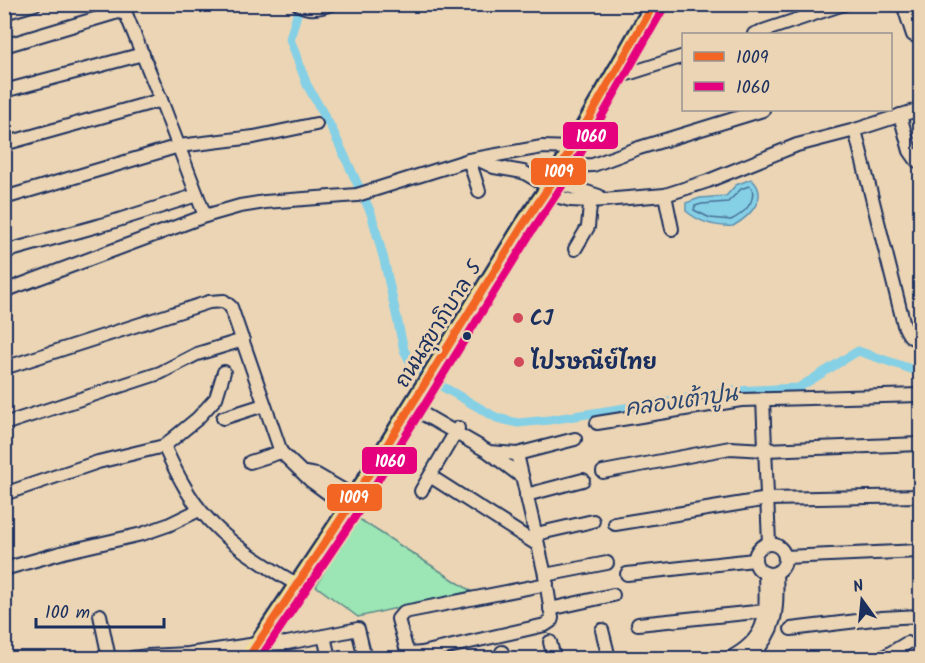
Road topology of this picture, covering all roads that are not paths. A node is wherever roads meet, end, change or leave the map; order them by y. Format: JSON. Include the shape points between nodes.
{"nodes":[{"id":1,"x":35,"y":4,"type":"edge"},
{"id":2,"x":332,"y":4,"type":"edge"},
{"id":3,"x":654,"y":4,"type":"edge"},
{"id":4,"x":844,"y":4,"type":"edge"},
{"id":5,"x":903,"y":4,"type":"edge"},
{"id":6,"x":301,"y":6,"type":"edge"},
{"id":7,"x":4,"y":13,"type":"edge"},
{"id":8,"x":757,"y":33,"type":"edge"},
{"id":9,"x":913,"y":35,"type":"dead end"},
{"id":10,"x":4,"y":46,"type":"edge"},
{"id":11,"x":143,"y":54,"type":"junction"},
{"id":12,"x":682,"y":57,"type":"edge"},
{"id":13,"x":612,"y":79,"type":"junction"},
{"id":14,"x":4,"y":91,"type":"edge"},
{"id":15,"x":161,"y":100,"type":"junction"},
{"id":16,"x":921,"y":109,"type":"edge"},
{"id":17,"x":759,"y":111,"type":"edge"},
{"id":18,"x":900,"y":115,"type":"junction"},
{"id":19,"x":316,"y":124,"type":"dead end"},
{"id":20,"x":855,"y":130,"type":"junction"},
{"id":21,"x":4,"y":144,"type":"edge"},
{"id":22,"x":179,"y":146,"type":"junction"},
{"id":23,"x":572,"y":148,"type":"junction"},
{"id":24,"x":530,"y":149,"type":"junction"},
{"id":25,"x":473,"y":160,"type":"junction"},
{"id":26,"x":563,"y":162,"type":"junction"},
{"id":27,"x":921,"y":162,"type":"edge"},
{"id":28,"x":523,"y":172,"type":"junction"},
{"id":29,"x":549,"y":187,"type":"junction"},
{"id":30,"x":479,"y":191,"type":"dead end"},
{"id":31,"x":197,"y":195,"type":"junction"},
{"id":32,"x":665,"y":195,"type":"junction"},
{"id":33,"x":591,"y":197,"type":"junction"},
{"id":34,"x":4,"y":198,"type":"edge"},
{"id":35,"x":205,"y":216,"type":"junction"},
{"id":36,"x":672,"y":228,"type":"dead end"},
{"id":37,"x":576,"y":249,"type":"dead end"},
{"id":38,"x":4,"y":252,"type":"edge"},
{"id":39,"x":4,"y":291,"type":"edge"},
{"id":40,"x":917,"y":339,"type":"edge"},
{"id":41,"x":243,"y":340,"type":"junction"},
{"id":42,"x":4,"y":368,"type":"edge"},
{"id":43,"x":224,"y":372,"type":"dead end"},
{"id":44,"x":921,"y":395,"type":"edge"},
{"id":45,"x":763,"y":399,"type":"junction"},
{"id":46,"x":264,"y":405,"type":"junction"},
{"id":47,"x":413,"y":405,"type":"junction"},
{"id":48,"x":223,"y":418,"type":"dead end"},
{"id":49,"x":597,"y":423,"type":"dead end"},
{"id":50,"x":4,"y":424,"type":"edge"},
{"id":51,"x":459,"y":432,"type":"junction"},
{"id":52,"x":575,"y":439,"type":"dead end"},
{"id":53,"x":921,"y":444,"type":"edge"},
{"id":54,"x":164,"y":446,"type":"junction"},
{"id":55,"x":765,"y":450,"type":"junction"},
{"id":56,"x":281,"y":452,"type":"junction"},
{"id":57,"x":489,"y":452,"type":"junction"},
{"id":58,"x":517,"y":454,"type":"junction"},
{"id":59,"x":250,"y":462,"type":"dead end"},
{"id":60,"x":603,"y":472,"type":"dead end"},
{"id":61,"x":430,"y":476,"type":"junction"},
{"id":62,"x":522,"y":477,"type":"junction"},
{"id":63,"x":583,"y":480,"type":"dead end"},
{"id":64,"x":421,"y":492,"type":"dead end"},
{"id":65,"x":4,"y":494,"type":"edge"},
{"id":66,"x":526,"y":495,"type":"junction"},
{"id":67,"x":921,"y":496,"type":"edge"},
{"id":68,"x":768,"y":499,"type":"junction"},
{"id":69,"x":351,"y":503,"type":"junction"},
{"id":70,"x":199,"y":510,"type":"junction"},
{"id":71,"x":593,"y":521,"type":"dead end"},
{"id":72,"x":615,"y":524,"type":"dead end"},
{"id":73,"x":537,"y":540,"type":"junction"},
{"id":74,"x":769,"y":543,"type":"junction"},
{"id":75,"x":921,"y":551,"type":"edge"},
{"id":76,"x":785,"y":557,"type":"junction"},
{"id":77,"x":754,"y":560,"type":"junction"},
{"id":78,"x":607,"y":563,"type":"dead end"},
{"id":79,"x":4,"y":569,"type":"edge"},
{"id":80,"x":770,"y":573,"type":"junction"},
{"id":81,"x":627,"y":574,"type":"dead end"},
{"id":82,"x":546,"y":580,"type":"junction"},
{"id":83,"x":298,"y":585,"type":"junction"},
{"id":84,"x":613,"y":595,"type":"dead end"},
{"id":85,"x":550,"y":609,"type":"junction"},
{"id":86,"x":766,"y":611,"type":"junction"},
{"id":87,"x":100,"y":615,"type":"dead end"},
{"id":88,"x":921,"y":616,"type":"edge"},
{"id":89,"x":638,"y":624,"type":"dead end"},
{"id":90,"x":791,"y":629,"type":"dead end"},
{"id":91,"x":602,"y":630,"type":"dead end"},
{"id":92,"x":324,"y":636,"type":"junction"},
{"id":93,"x":550,"y":642,"type":"dead end"},
{"id":94,"x":907,"y":643,"type":"dead end"},
{"id":95,"x":257,"y":644,"type":"junction"},
{"id":96,"x":109,"y":658,"type":"edge"},
{"id":97,"x":132,"y":658,"type":"edge"},
{"id":98,"x":248,"y":658,"type":"edge"},
{"id":99,"x":329,"y":658,"type":"edge"},
{"id":100,"x":365,"y":658,"type":"edge"},
{"id":101,"x":554,"y":658,"type":"edge"},
{"id":102,"x":609,"y":658,"type":"edge"},
{"id":103,"x":730,"y":658,"type":"edge"},
{"id":104,"x":750,"y":658,"type":"edge"},
{"id":105,"x":882,"y":658,"type":"edge"}],
"edges":[{"from":1,"to":7,"type":"street"},
{"from":2,"to":6,"type":"street","via":[[318,9]]},
{"from":3,"to":13,"type":"main road","name":"ถนนสุขาภิบาล 5"},
{"from":4,"to":8,"type":"street"},
{"from":5,"to":9,"type":"street"},
{"from":10,"to":11,"type":"street","via":[[123,12]]},
{"from":11,"to":14,"type":"street"},
{"from":11,"to":15,"type":"street"},
{"from":12,"to":13,"type":"street"},
{"from":13,"to":23,"type":"main road","name":"ถนนสุขาภิบาล 5"},
{"from":15,"to":21,"type":"street"},
{"from":15,"to":22,"type":"street"},
{"from":16,"to":18,"type":"street"},
{"from":17,"to":26,"type":"street","via":[[593,165],[572,166]]},
{"from":18,"to":20,"type":"street"},
{"from":18,"to":27,"type":"street","via":[[910,151]]},
{"from":19,"to":22,"type":"street","via":[[254,137]]},
{"from":20,"to":32,"type":"street","via":[[797,145]]},
{"from":20,"to":40,"type":"street","via":[[904,325],[908,335]]},
{"from":22,"to":31,"type":"street"},
{"from":22,"to":34,"type":"street"},
{"from":23,"to":24,"type":"street"},
{"from":23,"to":26,"type":"main road","name":"ถนนสุขาภิบาล 5"},
{"from":24,"to":25,"type":"street"},
{"from":24,"to":28,"type":"street"},
{"from":25,"to":28,"type":"street"},
{"from":25,"to":30,"type":"street"},
{"from":25,"to":35,"type":"street","via":[[361,194],[265,202]]},
{"from":26,"to":29,"type":"main road","name":"ถนนสุขาภิบาล 5"},
{"from":28,"to":29,"type":"street"},
{"from":29,"to":33,"type":"street"},
{"from":29,"to":47,"type":"main road","name":"ถนนสุขาภิบาล 5"},
{"from":31,"to":35,"type":"street"},
{"from":31,"to":38,"type":"street"},
{"from":32,"to":33,"type":"street"},
{"from":32,"to":36,"type":"street"},
{"from":33,"to":37,"type":"street","via":[[588,227]]},
{"from":35,"to":39,"type":"street"},
{"from":41,"to":42,"type":"street","via":[[231,307],[218,301]]},
{"from":41,"to":46,"type":"street"},
{"from":41,"to":50,"type":"street","via":[[197,354],[160,373]]},
{"from":43,"to":54,"type":"street","via":[[216,398]]},
{"from":44,"to":45,"type":"street"},
{"from":45,"to":49,"type":"street"},
{"from":45,"to":55,"type":"street"},
{"from":46,"to":48,"type":"street"},
{"from":46,"to":56,"type":"street"},
{"from":47,"to":51,"type":"street"},
{"from":47,"to":69,"type":"main road","name":"ถนนสุขาภิบาล 5"},
{"from":51,"to":57,"type":"street"},
{"from":51,"to":61,"type":"street"},
{"from":52,"to":58,"type":"street"},
{"from":53,"to":55,"type":"street"},
{"from":54,"to":65,"type":"street","via":[[98,462]]},
{"from":54,"to":70,"type":"street"},
{"from":55,"to":60,"type":"street","via":[[730,448]]},
{"from":55,"to":68,"type":"street"},
{"from":56,"to":59,"type":"street"},
{"from":56,"to":69,"type":"street","via":[[310,481]]},
{"from":57,"to":58,"type":"street"},
{"from":57,"to":62,"type":"street"},
{"from":58,"to":62,"type":"street"},
{"from":61,"to":64,"type":"street"},
{"from":61,"to":73,"type":"street"},
{"from":62,"to":66,"type":"street"},
{"from":63,"to":66,"type":"street"},
{"from":66,"to":73,"type":"street"},
{"from":67,"to":68,"type":"street"},
{"from":68,"to":72,"type":"street"},
{"from":68,"to":74,"type":"street"},
{"from":69,"to":83,"type":"main road","name":"ถนนสุขาภิบาล 5"},
{"from":70,"to":79,"type":"street","via":[[142,534]]},
{"from":70,"to":83,"type":"street","via":[[242,551]]},
{"from":71,"to":73,"type":"street"},
{"from":73,"to":82,"type":"street"},
{"from":74,"to":76,"type":"street","via":[[778,546]]},
{"from":74,"to":77,"type":"street","via":[[758,549]]},
{"from":75,"to":76,"type":"street"},
{"from":76,"to":80,"type":"street","via":[[783,567]]},
{"from":77,"to":80,"type":"street","via":[[759,570]]},
{"from":77,"to":81,"type":"street"},
{"from":78,"to":82,"type":"street"},
{"from":80,"to":86,"type":"street"},
{"from":80,"to":104,"type":"street","via":[[777,610],[767,639]]},
{"from":82,"to":85,"type":"street"},
{"from":82,"to":85,"type":"street","via":[[409,610],[398,619],[406,648],[415,655],[545,625],[551,621]]},
{"from":83,"to":95,"type":"main road","name":"ถนนสุขาภิบาล 5"},
{"from":84,"to":85,"type":"street"},
{"from":86,"to":89,"type":"street"},
{"from":86,"to":103,"type":"street","via":[[758,637]]},
{"from":87,"to":96,"type":"street"},
{"from":88,"to":90,"type":"street"},
{"from":91,"to":102,"type":"street"},
{"from":92,"to":95,"type":"street"},
{"from":92,"to":99,"type":"street"},
{"from":92,"to":100,"type":"street","via":[[358,629]]},
{"from":93,"to":101,"type":"street"},
{"from":94,"to":105,"type":"street"},
{"from":95,"to":97,"type":"street"},
{"from":95,"to":98,"type":"main road","name":"ถนนสุขาภิบาล 5"}]}
